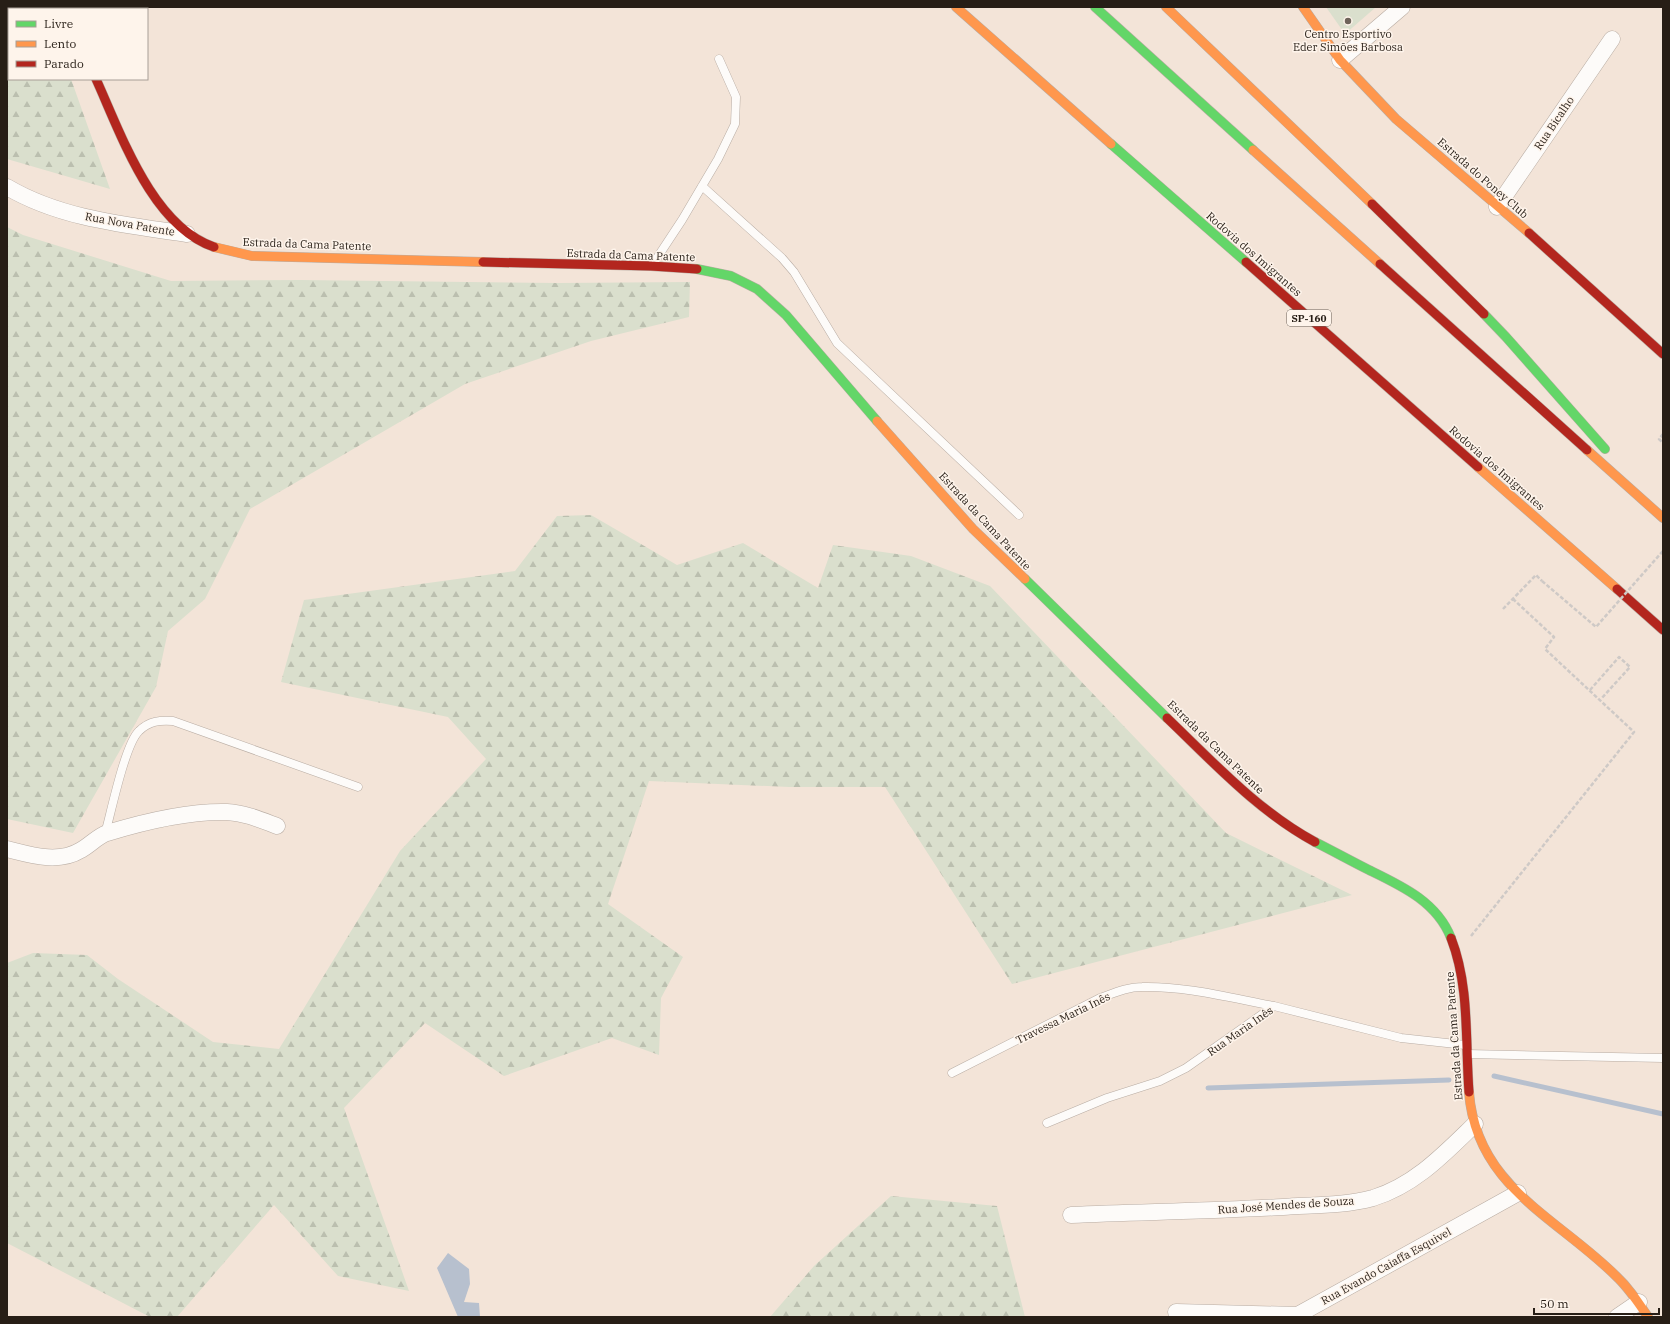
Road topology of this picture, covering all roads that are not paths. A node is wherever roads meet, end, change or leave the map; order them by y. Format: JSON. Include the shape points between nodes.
{"nodes":[{"id":1,"x":956,"y":7,"type":"edge"},
{"id":2,"x":1095,"y":7,"type":"edge"},
{"id":3,"x":1166,"y":7,"type":"edge"},
{"id":4,"x":1302,"y":7,"type":"edge"},
{"id":5,"x":1402,"y":7,"type":"edge"},
{"id":6,"x":1612,"y":39,"type":"dead end"},
{"id":7,"x":719,"y":59,"type":"dead end"},
{"id":8,"x":1340,"y":60,"type":"junction"},
{"id":9,"x":96,"y":80,"type":"edge"},
{"id":10,"x":702,"y":186,"type":"junction"},
{"id":11,"x":7,"y":187,"type":"edge"},
{"id":12,"x":1497,"y":207,"type":"junction"},
{"id":13,"x":187,"y":234,"type":"junction"},
{"id":14,"x":651,"y":266,"type":"junction"},
{"id":15,"x":1663,"y":354,"type":"edge"},
{"id":16,"x":1611,"y":456,"type":"dead end"},
{"id":17,"x":1621,"y":468,"type":"dead end"},
{"id":18,"x":1019,"y":515,"type":"dead end"},
{"id":19,"x":1663,"y":516,"type":"edge"},
{"id":20,"x":1663,"y":630,"type":"edge"},
{"id":21,"x":358,"y":787,"type":"dead end"},
{"id":22,"x":277,"y":826,"type":"dead end"},
{"id":23,"x":105,"y":834,"type":"junction"},
{"id":24,"x":7,"y":849,"type":"edge"},
{"id":25,"x":1274,"y":1006,"type":"junction"},
{"id":26,"x":1466,"y":1050,"type":"junction"},
{"id":27,"x":1663,"y":1058,"type":"edge"},
{"id":28,"x":952,"y":1073,"type":"dead end"},
{"id":29,"x":1047,"y":1123,"type":"dead end"},
{"id":30,"x":1475,"y":1124,"type":"junction"},
{"id":31,"x":1518,"y":1193,"type":"junction"},
{"id":32,"x":1071,"y":1214,"type":"dead end"},
{"id":33,"x":1638,"y":1302,"type":"junction"},
{"id":34,"x":1176,"y":1312,"type":"dead end"},
{"id":35,"x":1295,"y":1316,"type":"edge"},
{"id":36,"x":1617,"y":1317,"type":"edge"},
{"id":37,"x":1648,"y":1317,"type":"edge"}],
"edges":[{"from":1,"to":20,"type":"main road","name":"Rodovia dos Imigrantes","number":"SP-160"},
{"from":2,"to":19,"type":"main road"},
{"from":3,"to":16,"type":"main road","via":[[1501,331]]},
{"from":4,"to":8,"type":"main road","name":"Estrada do Poney Club"},
{"from":5,"to":8,"type":"street"},
{"from":6,"to":12,"type":"street","name":"Rua Bicalho"},
{"from":7,"to":10,"type":"lane","via":[[736,97],[735,124]]},
{"from":8,"to":12,"type":"main road","name":"Estrada do Poney Club","via":[[1396,119]]},
{"from":9,"to":13,"type":"main road","name":"Estrada da Cama Patente","via":[[137,164],[162,207]]},
{"from":10,"to":14,"type":"lane"},
{"from":10,"to":18,"type":"lane","via":[[782,258],[794,272],[837,343]]},
{"from":11,"to":13,"type":"street","name":"Rua Nova Patente","via":[[20,195],[85,218]]},
{"from":12,"to":15,"type":"main road","name":"Estrada do Poney Club","via":[[1562,261]]},
{"from":13,"to":14,"type":"main road","name":"Estrada da Cama Patente","via":[[223,251],[252,256]]},
{"from":14,"to":26,"type":"main road","name":"Estrada da Cama Patente","via":[[697,269],[731,276],[757,289],[786,315],[973,529],[1248,796],[1294,831],[1424,900],[1442,920],[1455,944],[1462,975]]},
{"from":17,"to":19,"type":"main road"},
{"from":21,"to":23,"type":"lane","via":[[173,721],[160,720],[148,724],[138,732],[130,745]]},
{"from":22,"to":23,"type":"street","via":[[252,816],[228,812],[155,820]]},
{"from":23,"to":24,"type":"street","via":[[80,851],[67,856],[53,858]]},
{"from":25,"to":26,"type":"lane","name":"Rua Maria Inês","via":[[1401,1038]]},
{"from":25,"to":28,"type":"lane","name":"Travessa Maria Inês","via":[[1173,989],[1125,989],[1100,998]]},
{"from":25,"to":29,"type":"lane","name":"Rua Maria Inês","via":[[1186,1068],[1160,1081],[1107,1098]]},
{"from":26,"to":27,"type":"lane","name":"Rua Maria Inês"},
{"from":26,"to":30,"type":"main road","name":"Estrada da Cama Patente","via":[[1469,1094]]},
{"from":30,"to":31,"type":"main road","name":"Estrada da Cama Patente","via":[[1488,1152]]},
{"from":30,"to":32,"type":"street","name":"Rua José Mendes de Souza","via":[[1434,1164],[1407,1182],[1373,1197],[1342,1204]]},
{"from":31,"to":33,"type":"main road","name":"Estrada da Cama Patente","via":[[1611,1269]]},
{"from":31,"to":35,"type":"street","name":"Rua Evando Caiaffa Esquivel"},
{"from":33,"to":36,"type":"street"},
{"from":33,"to":37,"type":"main road","name":"Estrada da Cama Patente"},
{"from":34,"to":35,"type":"street","name":"Rua Evando Caiaffa Esquivel"}]}
